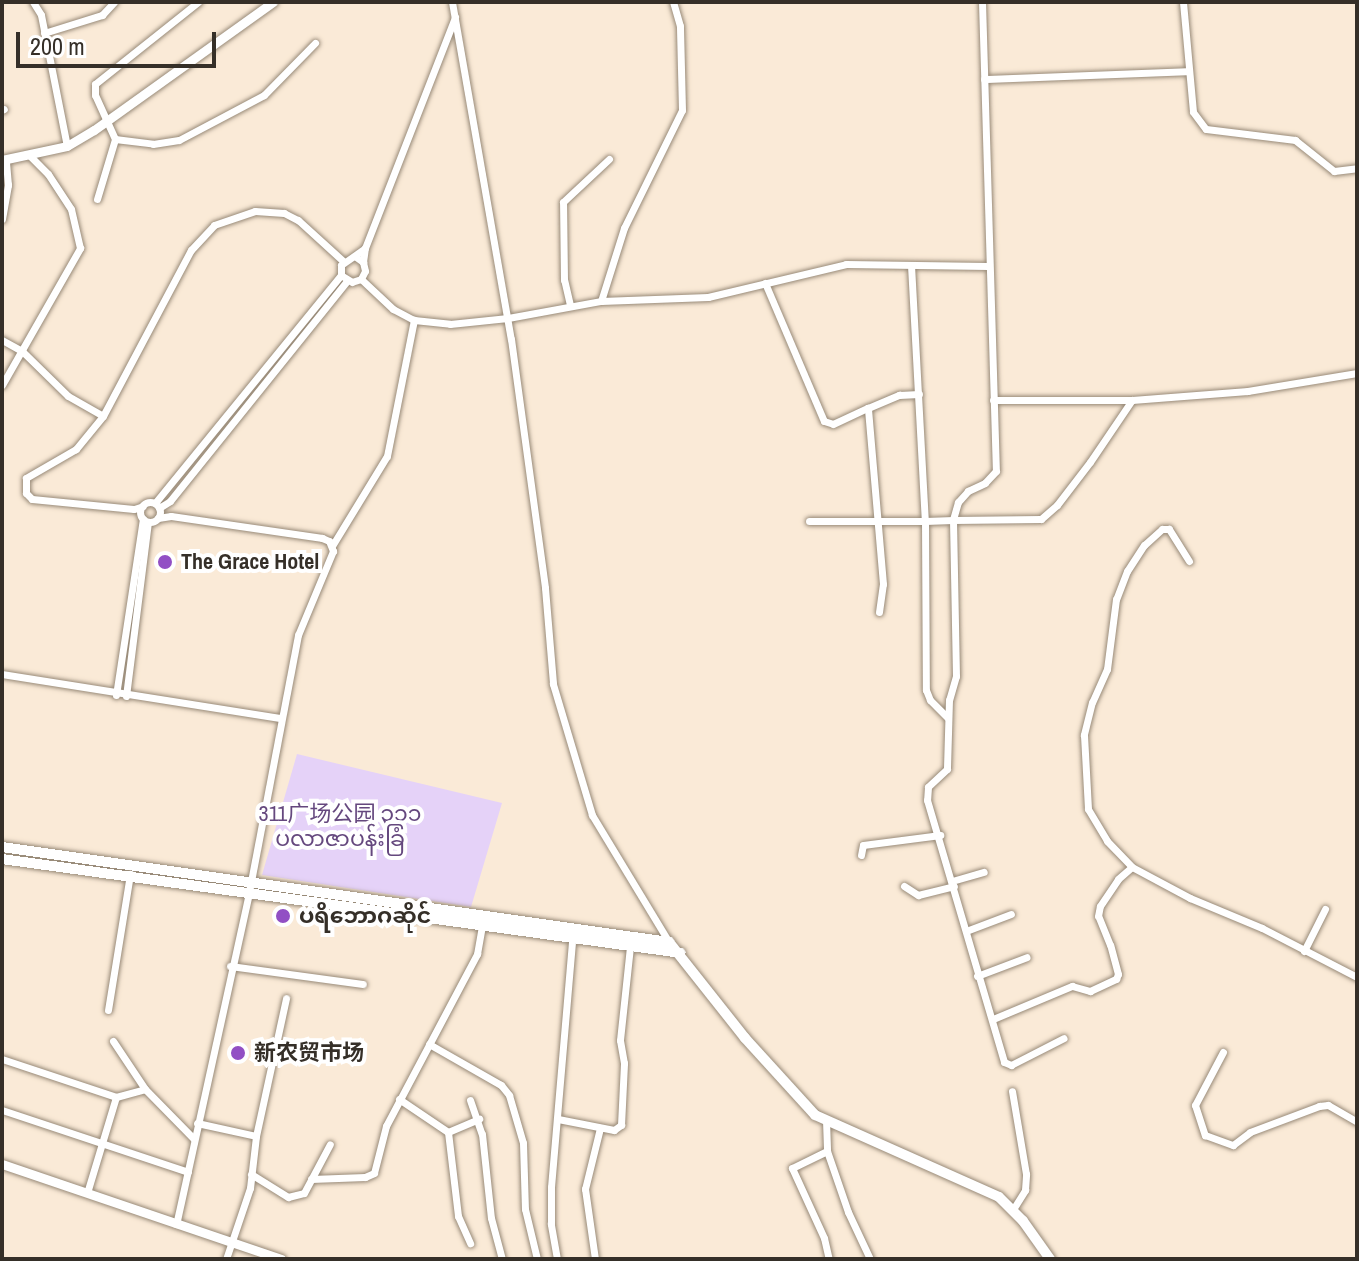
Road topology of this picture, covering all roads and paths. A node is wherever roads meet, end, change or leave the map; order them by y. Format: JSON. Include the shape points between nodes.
{"nodes":[{"id":1,"x":33,"y":2,"type":"edge"},
{"id":2,"x":114,"y":2,"type":"edge"},
{"id":3,"x":198,"y":2,"type":"edge"},
{"id":4,"x":273,"y":2,"type":"edge"},
{"id":5,"x":452,"y":2,"type":"edge"},
{"id":6,"x":673,"y":2,"type":"edge"},
{"id":7,"x":982,"y":2,"type":"edge"},
{"id":8,"x":1183,"y":2,"type":"edge"},
{"id":9,"x":455,"y":17,"type":"junction"},
{"id":10,"x":44,"y":33,"type":"junction"},
{"id":11,"x":315,"y":43,"type":"dead end"},
{"id":12,"x":1189,"y":71,"type":"junction"},
{"id":13,"x":984,"y":79,"type":"junction"},
{"id":14,"x":107,"y":121,"type":"junction"},
{"id":15,"x":115,"y":139,"type":"junction"},
{"id":16,"x":67,"y":146,"type":"junction"},
{"id":17,"x":30,"y":156,"type":"junction"},
{"id":18,"x":609,"y":159,"type":"dead end"},
{"id":19,"x":4,"y":160,"type":"edge"},
{"id":20,"x":1357,"y":168,"type":"edge"},
{"id":21,"x":97,"y":199,"type":"dead end"},
{"id":22,"x":2,"y":219,"type":"edge"},
{"id":23,"x":359,"y":260,"type":"junction"},
{"id":24,"x":343,"y":261,"type":"junction"},
{"id":25,"x":911,"y":265,"type":"junction"},
{"id":26,"x":988,"y":266,"type":"junction"},
{"id":27,"x":344,"y":278,"type":"junction"},
{"id":28,"x":361,"y":279,"type":"junction"},
{"id":29,"x":765,"y":283,"type":"junction"},
{"id":30,"x":601,"y":301,"type":"junction"},
{"id":31,"x":570,"y":305,"type":"junction"},
{"id":32,"x":508,"y":318,"type":"junction"},
{"id":33,"x":414,"y":320,"type":"junction"},
{"id":34,"x":2,"y":340,"type":"edge"},
{"id":35,"x":22,"y":351,"type":"junction"},
{"id":36,"x":1357,"y":373,"type":"edge"},
{"id":37,"x":2,"y":385,"type":"edge"},
{"id":38,"x":919,"y":394,"type":"junction"},
{"id":39,"x":993,"y":400,"type":"junction"},
{"id":40,"x":1132,"y":400,"type":"junction"},
{"id":41,"x":868,"y":408,"type":"junction"},
{"id":42,"x":103,"y":416,"type":"junction"},
{"id":43,"x":158,"y":510,"type":"junction"},
{"id":44,"x":142,"y":514,"type":"junction"},
{"id":45,"x":878,"y":520,"type":"junction"},
{"id":46,"x":953,"y":520,"type":"junction"},
{"id":47,"x":809,"y":521,"type":"dead end"},
{"id":48,"x":925,"y":521,"type":"junction"},
{"id":49,"x":332,"y":546,"type":"junction"},
{"id":50,"x":1189,"y":561,"type":"dead end"},
{"id":51,"x":879,"y":612,"type":"dead end"},
{"id":52,"x":2,"y":674,"type":"edge"},
{"id":53,"x":116,"y":695,"type":"junction"},
{"id":54,"x":126,"y":696,"type":"junction"},
{"id":55,"x":280,"y":718,"type":"junction"},
{"id":56,"x":948,"y":718,"type":"junction"},
{"id":57,"x":940,"y":835,"type":"junction"},
{"id":58,"x":2,"y":847,"type":"edge"},
{"id":59,"x":861,"y":855,"type":"dead end"},
{"id":60,"x":11,"y":856,"type":"edge"},
{"id":61,"x":1132,"y":867,"type":"junction"},
{"id":62,"x":131,"y":870,"type":"junction"},
{"id":63,"x":984,"y":872,"type":"dead end"},
{"id":64,"x":953,"y":884,"type":"junction"},
{"id":65,"x":904,"y":886,"type":"dead end"},
{"id":66,"x":250,"y":888,"type":"junction"},
{"id":67,"x":1325,"y":909,"type":"dead end"},
{"id":68,"x":1011,"y":914,"type":"dead end"},
{"id":69,"x":483,"y":921,"type":"junction"},
{"id":70,"x":966,"y":931,"type":"junction"},
{"id":71,"x":572,"y":940,"type":"junction"},
{"id":72,"x":669,"y":942,"type":"junction"},
{"id":73,"x":630,"y":946,"type":"junction"},
{"id":74,"x":1304,"y":951,"type":"junction"},
{"id":75,"x":682,"y":954,"type":"junction"},
{"id":76,"x":1027,"y":957,"type":"dead end"},
{"id":77,"x":230,"y":966,"type":"junction"},
{"id":78,"x":977,"y":976,"type":"junction"},
{"id":79,"x":1357,"y":977,"type":"edge"},
{"id":80,"x":363,"y":984,"type":"dead end"},
{"id":81,"x":286,"y":998,"type":"dead end"},
{"id":82,"x":108,"y":1010,"type":"dead end"},
{"id":83,"x":993,"y":1019,"type":"junction"},
{"id":84,"x":1064,"y":1038,"type":"dead end"},
{"id":85,"x":113,"y":1041,"type":"dead end"},
{"id":86,"x":429,"y":1044,"type":"junction"},
{"id":87,"x":1223,"y":1052,"type":"dead end"},
{"id":88,"x":2,"y":1059,"type":"edge"},
{"id":89,"x":145,"y":1089,"type":"junction"},
{"id":90,"x":1012,"y":1091,"type":"dead end"},
{"id":91,"x":116,"y":1097,"type":"junction"},
{"id":92,"x":399,"y":1099,"type":"junction"},
{"id":93,"x":470,"y":1100,"type":"dead end"},
{"id":94,"x":2,"y":1110,"type":"edge"},
{"id":95,"x":479,"y":1119,"type":"junction"},
{"id":96,"x":558,"y":1119,"type":"junction"},
{"id":97,"x":826,"y":1120,"type":"junction"},
{"id":98,"x":1357,"y":1122,"type":"edge"},
{"id":99,"x":197,"y":1123,"type":"junction"},
{"id":100,"x":600,"y":1128,"type":"junction"},
{"id":101,"x":448,"y":1132,"type":"junction"},
{"id":102,"x":256,"y":1136,"type":"junction"},
{"id":103,"x":194,"y":1139,"type":"junction"},
{"id":104,"x":102,"y":1141,"type":"junction"},
{"id":105,"x":330,"y":1144,"type":"dead end"},
{"id":106,"x":827,"y":1151,"type":"junction"},
{"id":107,"x":2,"y":1164,"type":"edge"},
{"id":108,"x":188,"y":1172,"type":"junction"},
{"id":109,"x":251,"y":1174,"type":"junction"},
{"id":110,"x":311,"y":1179,"type":"junction"},
{"id":111,"x":87,"y":1193,"type":"junction"},
{"id":112,"x":1012,"y":1211,"type":"junction"},
{"id":113,"x":176,"y":1224,"type":"junction"},
{"id":114,"x":232,"y":1242,"type":"junction"},
{"id":115,"x":470,"y":1243,"type":"dead end"},
{"id":116,"x":226,"y":1259,"type":"edge"},
{"id":117,"x":281,"y":1259,"type":"edge"},
{"id":118,"x":502,"y":1259,"type":"edge"},
{"id":119,"x":537,"y":1259,"type":"edge"},
{"id":120,"x":557,"y":1259,"type":"edge"},
{"id":121,"x":595,"y":1259,"type":"edge"},
{"id":122,"x":829,"y":1259,"type":"edge"},
{"id":123,"x":870,"y":1259,"type":"edge"},
{"id":124,"x":1050,"y":1259,"type":"edge"}],
"edges":[{"from":1,"to":10,"type":"street"},
{"from":2,"to":10,"type":"street","via":[[102,15]]},
{"from":3,"to":14,"type":"street","via":[[95,84]]},
{"from":4,"to":14,"type":"street"},
{"from":5,"to":9,"type":"street"},
{"from":6,"to":30,"type":"street","via":[[680,26],[682,110],[624,228]]},
{"from":7,"to":13,"type":"street"},
{"from":8,"to":12,"type":"street"},
{"from":9,"to":23,"type":"street"},
{"from":9,"to":32,"type":"street"},
{"from":10,"to":16,"type":"street"},
{"from":11,"to":15,"type":"street","via":[[264,95],[179,140],[153,144]]},
{"from":12,"to":13,"type":"street"},
{"from":12,"to":20,"type":"street","via":[[1193,112],[1206,129],[1295,140],[1334,171]]},
{"from":13,"to":26,"type":"street"},
{"from":14,"to":15,"type":"street"},
{"from":14,"to":16,"type":"street"},
{"from":15,"to":21,"type":"street"},
{"from":16,"to":17,"type":"street"},
{"from":17,"to":19,"type":"street"},
{"from":17,"to":35,"type":"street","via":[[71,209],[80,248]]},
{"from":18,"to":31,"type":"street","via":[[563,202],[564,280]]},
{"from":19,"to":22,"type":"street","via":[[8,185]]},
{"from":23,"to":24,"type":"street"},
{"from":23,"to":28,"type":"street","via":[[365,271]]},
{"from":24,"to":27,"type":"street"},
{"from":24,"to":42,"type":"street","via":[[284,213],[255,211],[214,225],[191,250]]},
{"from":25,"to":26,"type":"street"},
{"from":25,"to":29,"type":"street","via":[[846,264]]},
{"from":25,"to":38,"type":"street"},
{"from":26,"to":39,"type":"street"},
{"from":27,"to":28,"type":"street"},
{"from":27,"to":43,"type":"street"},
{"from":28,"to":33,"type":"street","via":[[393,309]]},
{"from":29,"to":30,"type":"street","via":[[708,297]]},
{"from":29,"to":41,"type":"street","via":[[824,421],[833,424]]},
{"from":30,"to":31,"type":"street"},
{"from":31,"to":32,"type":"street"},
{"from":32,"to":33,"type":"street","via":[[450,324]]},
{"from":32,"to":72,"type":"street","via":[[553,684],[592,815]]},
{"from":33,"to":49,"type":"street","via":[[387,456]]},
{"from":34,"to":35,"type":"street"},
{"from":35,"to":37,"type":"street"},
{"from":35,"to":42,"type":"street","via":[[68,396]]},
{"from":36,"to":40,"type":"street","via":[[1248,391]]},
{"from":38,"to":41,"type":"street","via":[[899,395]]},
{"from":38,"to":48,"type":"street"},
{"from":39,"to":40,"type":"street"},
{"from":39,"to":46,"type":"street","via":[[996,471],[958,502]]},
{"from":40,"to":46,"type":"street","via":[[1082,473],[1041,519]]},
{"from":41,"to":45,"type":"street"},
{"from":42,"to":44,"type":"street","via":[[76,449],[26,478],[26,493],[32,499]]},
{"from":43,"to":44,"type":"street"},
{"from":43,"to":44,"type":"street"},
{"from":43,"to":49,"type":"street","via":[[322,538]]},
{"from":44,"to":53,"type":"street"},
{"from":44,"to":54,"type":"street"},
{"from":45,"to":47,"type":"street"},
{"from":45,"to":48,"type":"street"},
{"from":45,"to":51,"type":"street","via":[[883,584]]},
{"from":46,"to":48,"type":"street"},
{"from":46,"to":56,"type":"street","via":[[956,676]]},
{"from":48,"to":56,"type":"street","via":[[926,690]]},
{"from":49,"to":55,"type":"street","via":[[298,635]]},
{"from":50,"to":61,"type":"street","via":[[1169,529],[1162,529],[1131,565],[1116,599],[1107,669],[1087,717],[1083,777],[1088,809],[1107,841]]},
{"from":52,"to":53,"type":"street"},
{"from":53,"to":54,"type":"street"},
{"from":54,"to":55,"type":"street"},
{"from":55,"to":66,"type":"street"},
{"from":56,"to":57,"type":"street","via":[[947,769],[926,793]]},
{"from":57,"to":59,"type":"street","via":[[863,845]]},
{"from":57,"to":64,"type":"street"},
{"from":58,"to":60,"type":"main road"},
{"from":60,"to":62,"type":"main road"},
{"from":61,"to":74,"type":"street"},
{"from":61,"to":83,"type":"street","via":[[1118,879],[1098,916],[1116,979],[1090,991],[1072,986]]},
{"from":62,"to":66,"type":"main road"},
{"from":62,"to":82,"type":"street"},
{"from":63,"to":64,"type":"street"},
{"from":64,"to":65,"type":"street","via":[[918,895]]},
{"from":64,"to":70,"type":"street"},
{"from":66,"to":69,"type":"main road"},
{"from":66,"to":77,"type":"street"},
{"from":67,"to":74,"type":"street"},
{"from":68,"to":70,"type":"street"},
{"from":69,"to":71,"type":"main road"},
{"from":69,"to":72,"type":"main road"},
{"from":69,"to":86,"type":"street","via":[[477,954]]},
{"from":70,"to":78,"type":"street"},
{"from":71,"to":73,"type":"main road"},
{"from":71,"to":96,"type":"street"},
{"from":72,"to":75,"type":"main road"},
{"from":73,"to":75,"type":"main road"},
{"from":73,"to":100,"type":"street","via":[[620,1040],[623,1113],[618,1129]]},
{"from":74,"to":79,"type":"street"},
{"from":75,"to":97,"type":"main road","via":[[745,1038],[815,1115]]},
{"from":76,"to":78,"type":"street"},
{"from":77,"to":80,"type":"street"},
{"from":77,"to":99,"type":"street"},
{"from":78,"to":83,"type":"street"},
{"from":81,"to":102,"type":"street"},
{"from":83,"to":84,"type":"street","via":[[1006,1065]]},
{"from":85,"to":89,"type":"street"},
{"from":86,"to":92,"type":"street"},
{"from":86,"to":119,"type":"street","via":[[501,1085],[509,1095],[523,1143],[525,1209]]},
{"from":87,"to":98,"type":"street","via":[[1195,1105],[1205,1135],[1233,1145],[1250,1132],[1328,1105]]},
{"from":88,"to":91,"type":"street"},
{"from":89,"to":91,"type":"street"},
{"from":89,"to":103,"type":"street"},
{"from":90,"to":112,"type":"street","via":[[1026,1174],[1025,1190]]},
{"from":91,"to":104,"type":"street"},
{"from":92,"to":101,"type":"street"},
{"from":92,"to":110,"type":"street","via":[[372,1176]]},
{"from":93,"to":95,"type":"street"},
{"from":94,"to":104,"type":"street"},
{"from":95,"to":101,"type":"street"},
{"from":95,"to":118,"type":"street","via":[[491,1218]]},
{"from":96,"to":100,"type":"street"},
{"from":96,"to":120,"type":"street","via":[[551,1187]]},
{"from":97,"to":106,"type":"street"},
{"from":97,"to":112,"type":"main road","via":[[999,1197]]},
{"from":99,"to":102,"type":"street"},
{"from":99,"to":103,"type":"street"},
{"from":100,"to":121,"type":"street","via":[[585,1189]]},
{"from":101,"to":115,"type":"street","via":[[458,1216]]},
{"from":102,"to":109,"type":"street"},
{"from":103,"to":108,"type":"street"},
{"from":104,"to":108,"type":"street"},
{"from":104,"to":111,"type":"street"},
{"from":105,"to":110,"type":"street"},
{"from":106,"to":122,"type":"street","via":[[792,1168]]},
{"from":106,"to":123,"type":"street"},
{"from":107,"to":111,"type":"street"},
{"from":108,"to":113,"type":"street"},
{"from":109,"to":110,"type":"street","via":[[288,1197],[305,1192]]},
{"from":109,"to":114,"type":"street"},
{"from":111,"to":113,"type":"street"},
{"from":112,"to":124,"type":"main road"},
{"from":113,"to":114,"type":"street"},
{"from":114,"to":116,"type":"street"},
{"from":114,"to":117,"type":"street"}]}
